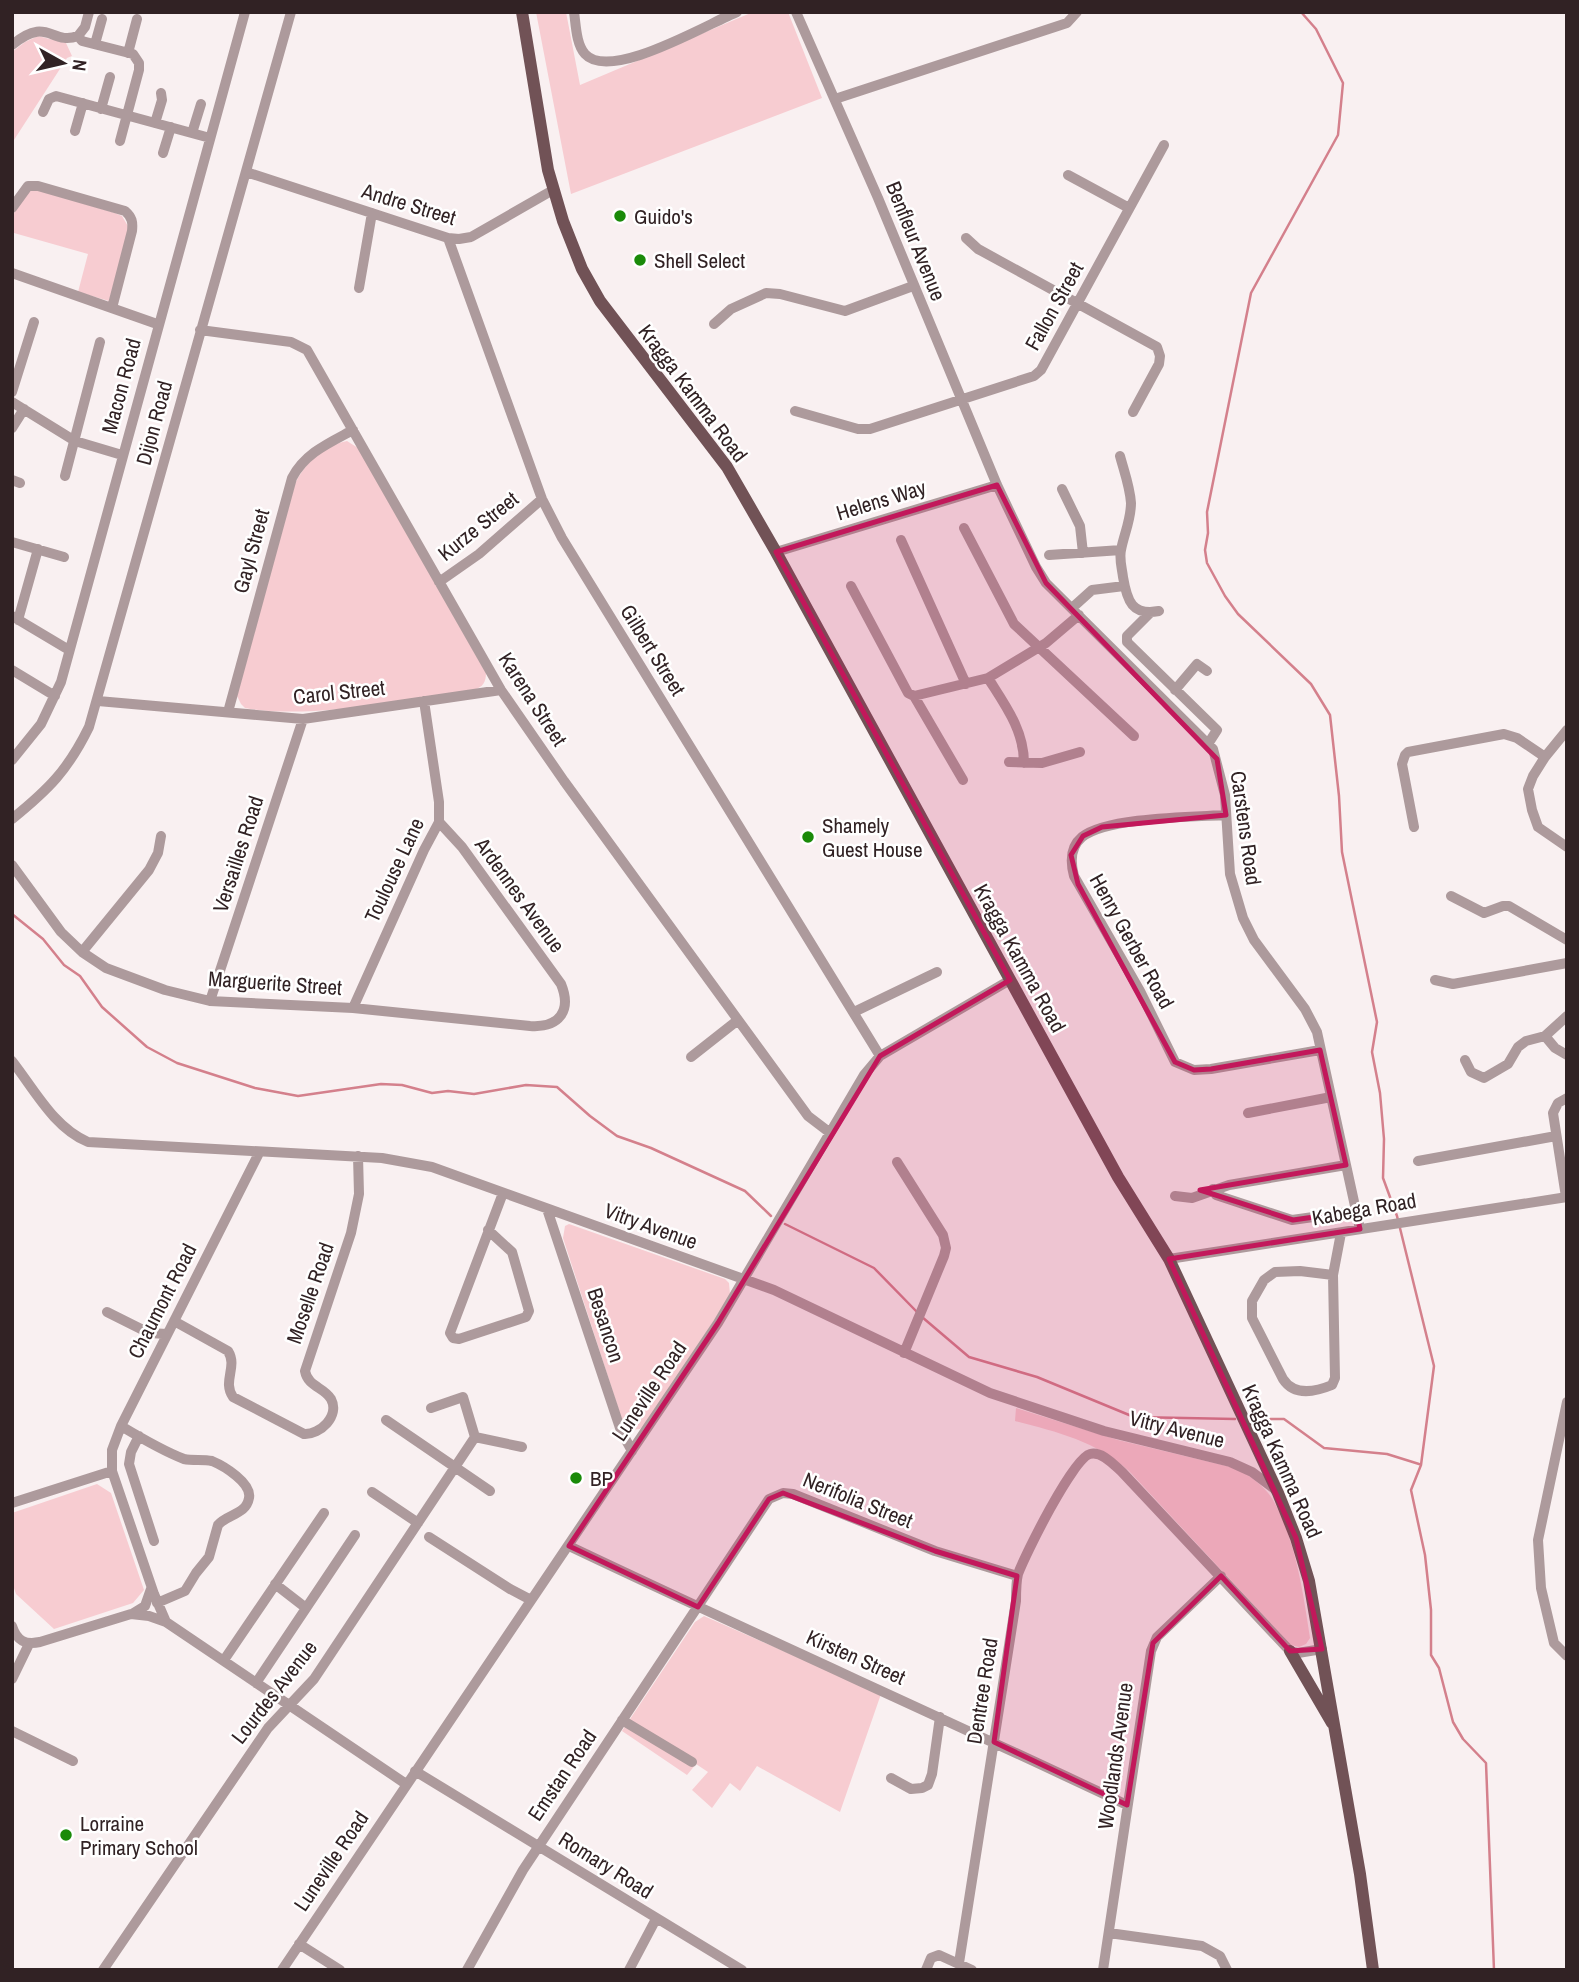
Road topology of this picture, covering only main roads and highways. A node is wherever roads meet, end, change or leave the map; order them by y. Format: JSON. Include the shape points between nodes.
{"nodes":[{"id":1,"x":522,"y":12,"type":"edge"},
{"id":2,"x":1290,"y":1651,"type":"road end"},
{"id":3,"x":1336,"y":1729,"type":"junction"},
{"id":4,"x":1373,"y":1970,"type":"edge"}],
"edges":[{"from":1,"to":3,"type":"main road","name":"Kragga Kamma Road","via":[[553,190],[582,269],[600,301],[712,446],[776,552],[1118,1177],[1169,1259],[1278,1493],[1304,1560]]},
{"from":2,"to":3,"type":"main road"},
{"from":3,"to":4,"type":"main road","name":"Kragga Kamma Road"}]}
